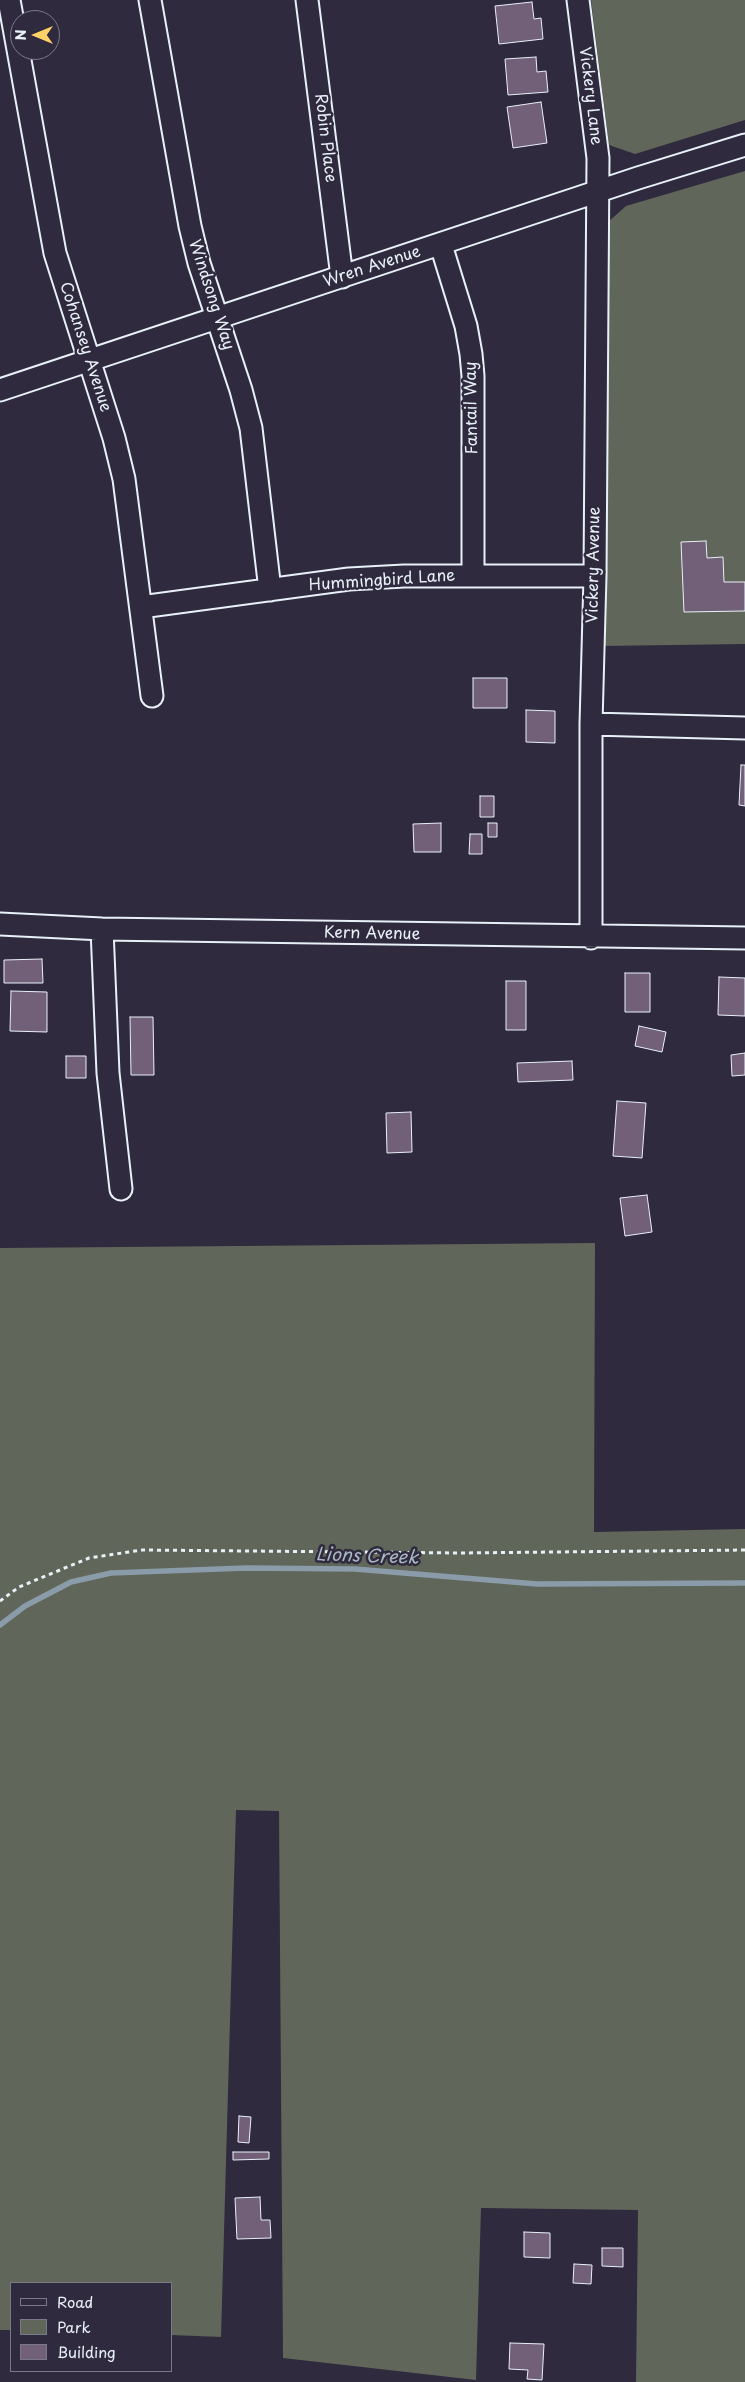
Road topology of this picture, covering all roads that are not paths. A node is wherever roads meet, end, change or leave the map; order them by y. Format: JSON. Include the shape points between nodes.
{"nodes":[{"id":1,"x":10,"y":0,"type":"edge"},
{"id":2,"x":150,"y":0,"type":"edge"},
{"id":3,"x":307,"y":0,"type":"edge"},
{"id":4,"x":578,"y":0,"type":"edge"},
{"id":5,"x":745,"y":145,"type":"edge"},
{"id":6,"x":597,"y":192,"type":"junction"},
{"id":7,"x":441,"y":245,"type":"junction"},
{"id":8,"x":342,"y":277,"type":"junction"},
{"id":9,"x":218,"y":318,"type":"junction"},
{"id":10,"x":89,"y":362,"type":"junction"},
{"id":11,"x":0,"y":390,"type":"edge"},
{"id":12,"x":473,"y":576,"type":"junction"},
{"id":13,"x":595,"y":576,"type":"junction"},
{"id":14,"x":270,"y":590,"type":"junction"},
{"id":15,"x":141,"y":607,"type":"junction"},
{"id":16,"x":152,"y":696,"type":"dead end"},
{"id":17,"x":591,"y":724,"type":"junction"},
{"id":18,"x":745,"y":728,"type":"edge"},
{"id":19,"x":0,"y":924,"type":"edge"},
{"id":20,"x":102,"y":929,"type":"junction"},
{"id":21,"x":591,"y":938,"type":"junction"},
{"id":22,"x":745,"y":938,"type":"edge"},
{"id":23,"x":121,"y":1189,"type":"dead end"}],
"edges":[{"from":1,"to":10,"type":"street","name":"Cohansey Avenue","via":[[55,252]]},
{"from":2,"to":9,"type":"street","name":"Windsong Way","via":[[190,226]]},
{"from":3,"to":8,"type":"street","name":"Robin Place"},
{"from":4,"to":6,"type":"street","name":"Vickery Lane","via":[[598,158]]},
{"from":5,"to":6,"type":"street","name":"Wren Avenue"},
{"from":6,"to":7,"type":"street","name":"Wren Avenue"},
{"from":6,"to":13,"type":"street","name":"Vickery Avenue"},
{"from":7,"to":8,"type":"street","name":"Wren Avenue"},
{"from":7,"to":12,"type":"street","name":"Fantail Way","via":[[472,354]]},
{"from":8,"to":9,"type":"street","name":"Wren Avenue"},
{"from":9,"to":10,"type":"street","name":"Wren Avenue"},
{"from":9,"to":14,"type":"street","name":"Windsong Way","via":[[251,428]]},
{"from":10,"to":11,"type":"street","name":"Wren Avenue"},
{"from":10,"to":15,"type":"street","name":"Cohansey Avenue","via":[[124,479]]},
{"from":12,"to":13,"type":"street","name":"Hummingbird Lane"},
{"from":12,"to":14,"type":"street","name":"Hummingbird Lane","via":[[349,579]]},
{"from":13,"to":17,"type":"street","name":"Vickery Avenue"},
{"from":14,"to":15,"type":"street","name":"Hummingbird Lane"},
{"from":15,"to":16,"type":"street","name":"Cohansey Avenue"},
{"from":17,"to":18,"type":"street"},
{"from":17,"to":21,"type":"street","name":"Vickery Avenue"},
{"from":19,"to":20,"type":"street","name":"Kern Avenue"},
{"from":20,"to":21,"type":"street","name":"Kern Avenue"},
{"from":20,"to":23,"type":"street","via":[[108,1073]]},
{"from":21,"to":22,"type":"street","name":"Kern Avenue"}]}
